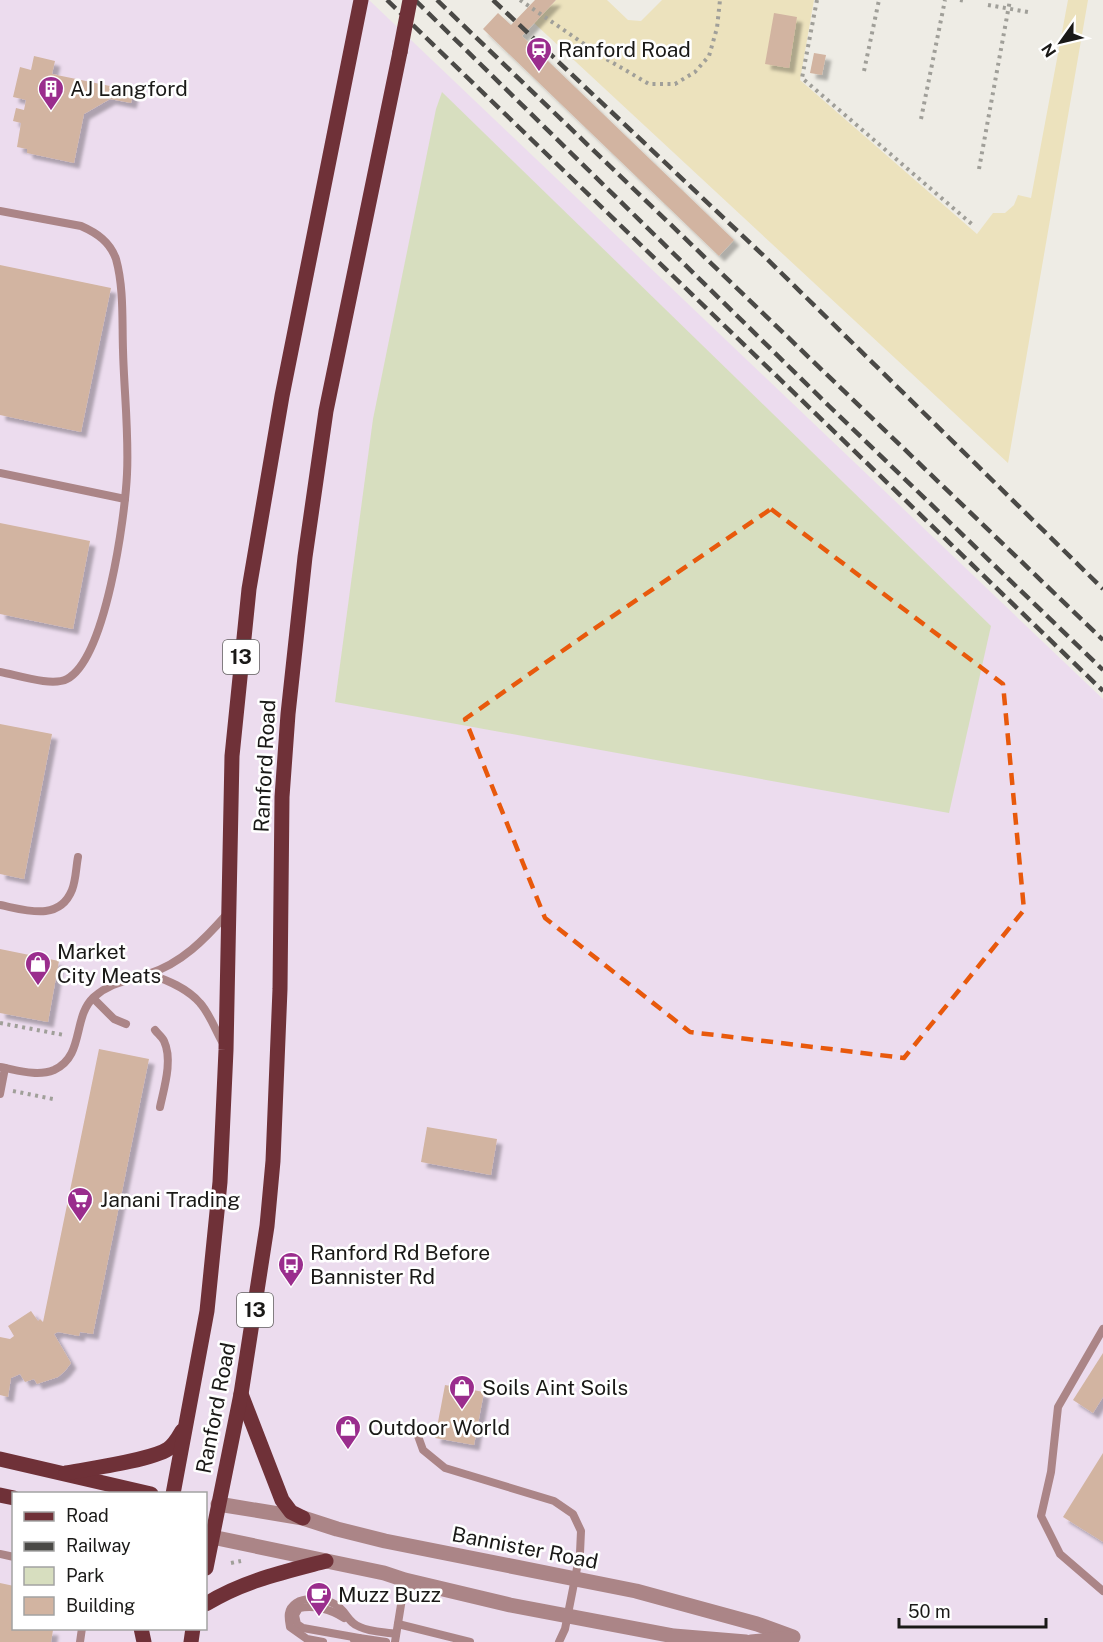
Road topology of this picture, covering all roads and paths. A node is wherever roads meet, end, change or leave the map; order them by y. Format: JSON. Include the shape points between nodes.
{"nodes":[{"id":1,"x":410,"y":0,"type":"edge"},
{"id":2,"x":520,"y":0,"type":"edge"},
{"id":3,"x":720,"y":0,"type":"edge"},
{"id":4,"x":817,"y":0,"type":"edge"},
{"id":5,"x":879,"y":0,"type":"edge"},
{"id":6,"x":945,"y":0,"type":"edge"},
{"id":7,"x":1010,"y":0,"type":"edge"},
{"id":8,"x":988,"y":5,"type":"dead end"},
{"id":9,"x":360,"y":6,"type":"edge"},
{"id":10,"x":1009,"y":9,"type":"junction"},
{"id":11,"x":1028,"y":12,"type":"dead end"},
{"id":12,"x":864,"y":71,"type":"dead end"},
{"id":13,"x":921,"y":119,"type":"dead end"},
{"id":14,"x":979,"y":169,"type":"dead end"},
{"id":15,"x":0,"y":211,"type":"edge"},
{"id":16,"x":974,"y":226,"type":"dead end"},
{"id":17,"x":0,"y":473,"type":"edge"},
{"id":18,"x":125,"y":499,"type":"junction"},
{"id":19,"x":0,"y":672,"type":"edge"},
{"id":20,"x":78,"y":857,"type":"dead end"},
{"id":21,"x":0,"y":905,"type":"edge"},
{"id":22,"x":228,"y":914,"type":"junction"},
{"id":23,"x":150,"y":974,"type":"junction"},
{"id":24,"x":93,"y":998,"type":"junction"},
{"id":25,"x":0,"y":1023,"type":"edge"},
{"id":26,"x":126,"y":1024,"type":"dead end"},
{"id":27,"x":155,"y":1030,"type":"dead end"},
{"id":28,"x":77,"y":1038,"type":"junction"},
{"id":29,"x":226,"y":1050,"type":"junction"},
{"id":30,"x":3,"y":1068,"type":"edge"},
{"id":31,"x":0,"y":1091,"type":"edge"},
{"id":32,"x":52,"y":1099,"type":"dead end"},
{"id":33,"x":160,"y":1107,"type":"dead end"},
{"id":34,"x":1103,"y":1329,"type":"edge"},
{"id":35,"x":241,"y":1394,"type":"junction"},
{"id":36,"x":189,"y":1417,"type":"junction"},
{"id":37,"x":418,"y":1436,"type":"dead end"},
{"id":38,"x":0,"y":1459,"type":"edge"},
{"id":39,"x":199,"y":1466,"type":"dead end"},
{"id":40,"x":204,"y":1466,"type":"dead end"},
{"id":41,"x":61,"y":1474,"type":"junction"},
{"id":42,"x":142,"y":1492,"type":"edge"},
{"id":43,"x":174,"y":1492,"type":"edge"},
{"id":44,"x":212,"y":1503,"type":"edge"},
{"id":45,"x":303,"y":1518,"type":"junction"},
{"id":46,"x":209,"y":1537,"type":"edge"},
{"id":47,"x":207,"y":1558,"type":"edge"},
{"id":48,"x":326,"y":1561,"type":"junction"},
{"id":49,"x":575,"y":1579,"type":"junction"},
{"id":50,"x":405,"y":1580,"type":"junction"},
{"id":51,"x":1103,"y":1591,"type":"edge"},
{"id":52,"x":207,"y":1603,"type":"edge"},
{"id":53,"x":568,"y":1616,"type":"junction"},
{"id":54,"x":351,"y":1623,"type":"junction"},
{"id":55,"x":398,"y":1624,"type":"junction"},
{"id":56,"x":359,"y":1638,"type":"junction"},
{"id":57,"x":395,"y":1638,"type":"edge"},
{"id":58,"x":323,"y":1642,"type":"edge"},
{"id":59,"x":349,"y":1642,"type":"edge"},
{"id":60,"x":386,"y":1642,"type":"edge"},
{"id":61,"x":470,"y":1642,"type":"edge"},
{"id":62,"x":559,"y":1642,"type":"edge"},
{"id":63,"x":746,"y":1642,"type":"edge"},
{"id":64,"x":751,"y":1642,"type":"edge"}],
"edges":[{"from":1,"to":35,"type":"main road","name":"Ranford Road","number":"13","bridge":true,"via":[[327,411],[305,557],[282,797],[273,1161],[266,1237]]},
{"from":2,"to":3,"type":"path","via":[[649,84],[675,84],[709,56]]},
{"from":4,"to":16,"type":"path","via":[[802,78]]},
{"from":5,"to":12,"type":"path"},
{"from":6,"to":13,"type":"path"},
{"from":7,"to":10,"type":"path"},
{"from":8,"to":10,"type":"path"},
{"from":9,"to":22,"type":"main road","name":"Ranford Road","number":"13","via":[[282,396],[249,589],[232,756]]},
{"from":10,"to":11,"type":"path"},
{"from":10,"to":14,"type":"path"},
{"from":15,"to":18,"type":"lane","via":[[91,230],[107,243],[116,258],[121,301]]},
{"from":17,"to":18,"type":"lane"},
{"from":18,"to":19,"type":"lane","via":[[104,612],[79,669],[55,683]]},
{"from":20,"to":21,"type":"lane","via":[[72,889],[57,908],[45,913]]},
{"from":22,"to":23,"type":"lane","via":[[202,942]]},
{"from":22,"to":29,"type":"main road","name":"Ranford Road","number":"13"},
{"from":23,"to":24,"type":"lane","via":[[107,986]]},
{"from":23,"to":29,"type":"lane","via":[[179,987],[201,1003]]},
{"from":24,"to":26,"type":"lane","via":[[114,1019]]},
{"from":24,"to":28,"type":"lane","via":[[82,1014]]},
{"from":25,"to":28,"type":"path"},
{"from":27,"to":33,"type":"lane","via":[[164,1041],[167,1069]]},
{"from":28,"to":30,"type":"lane","via":[[64,1064],[52,1071],[35,1074]]},
{"from":29,"to":36,"type":"main road","name":"Ranford Road","number":"13","via":[[212,1264]]},
{"from":30,"to":31,"type":"lane"},
{"from":31,"to":32,"type":"path"},
{"from":34,"to":51,"type":"lane","via":[[1058,1407],[1051,1472],[1041,1516],[1060,1554]]},
{"from":35,"to":44,"type":"main road","name":"Ranford Road","number":"13"},
{"from":35,"to":45,"type":"main road","via":[[282,1500],[291,1512]]},
{"from":36,"to":41,"type":"main road","via":[[175,1443],[165,1451]]},
{"from":36,"to":43,"type":"main road","name":"Ranford Road","number":"13"},
{"from":37,"to":49,"type":"lane","via":[[423,1450],[445,1468],[554,1502],[573,1514],[580,1531]]},
{"from":38,"to":41,"type":"main road"},
{"from":39,"to":40,"type":"path"},
{"from":41,"to":42,"type":"main road"},
{"from":44,"to":45,"type":"street","name":"Bannister Road"},
{"from":44,"to":46,"type":"main road","number":"13"},
{"from":45,"to":49,"type":"street","name":"Bannister Road","via":[[385,1541]]},
{"from":46,"to":47,"type":"main road","number":"13"},
{"from":46,"to":48,"type":"street"},
{"from":48,"to":50,"type":"street"},
{"from":48,"to":52,"type":"main road","via":[[251,1581]]},
{"from":49,"to":53,"type":"lane"},
{"from":49,"to":64,"type":"street","name":"Bannister Road","via":[[636,1591],[793,1637]]},
{"from":50,"to":53,"type":"street"},
{"from":50,"to":55,"type":"lane"},
{"from":53,"to":62,"type":"lane"},
{"from":53,"to":63,"type":"street","via":[[674,1636]]},
{"from":54,"to":56,"type":"lane","via":[[336,1612],[308,1606],[299,1608],[295,1615],[297,1624],[303,1628]]},
{"from":54,"to":57,"type":"lane"},
{"from":54,"to":58,"type":"lane","via":[[341,1608],[331,1602],[310,1599],[291,1607],[290,1627],[307,1639]]},
{"from":55,"to":57,"type":"lane"},
{"from":55,"to":61,"type":"lane"},
{"from":56,"to":59,"type":"lane"},
{"from":56,"to":60,"type":"lane"}]}
